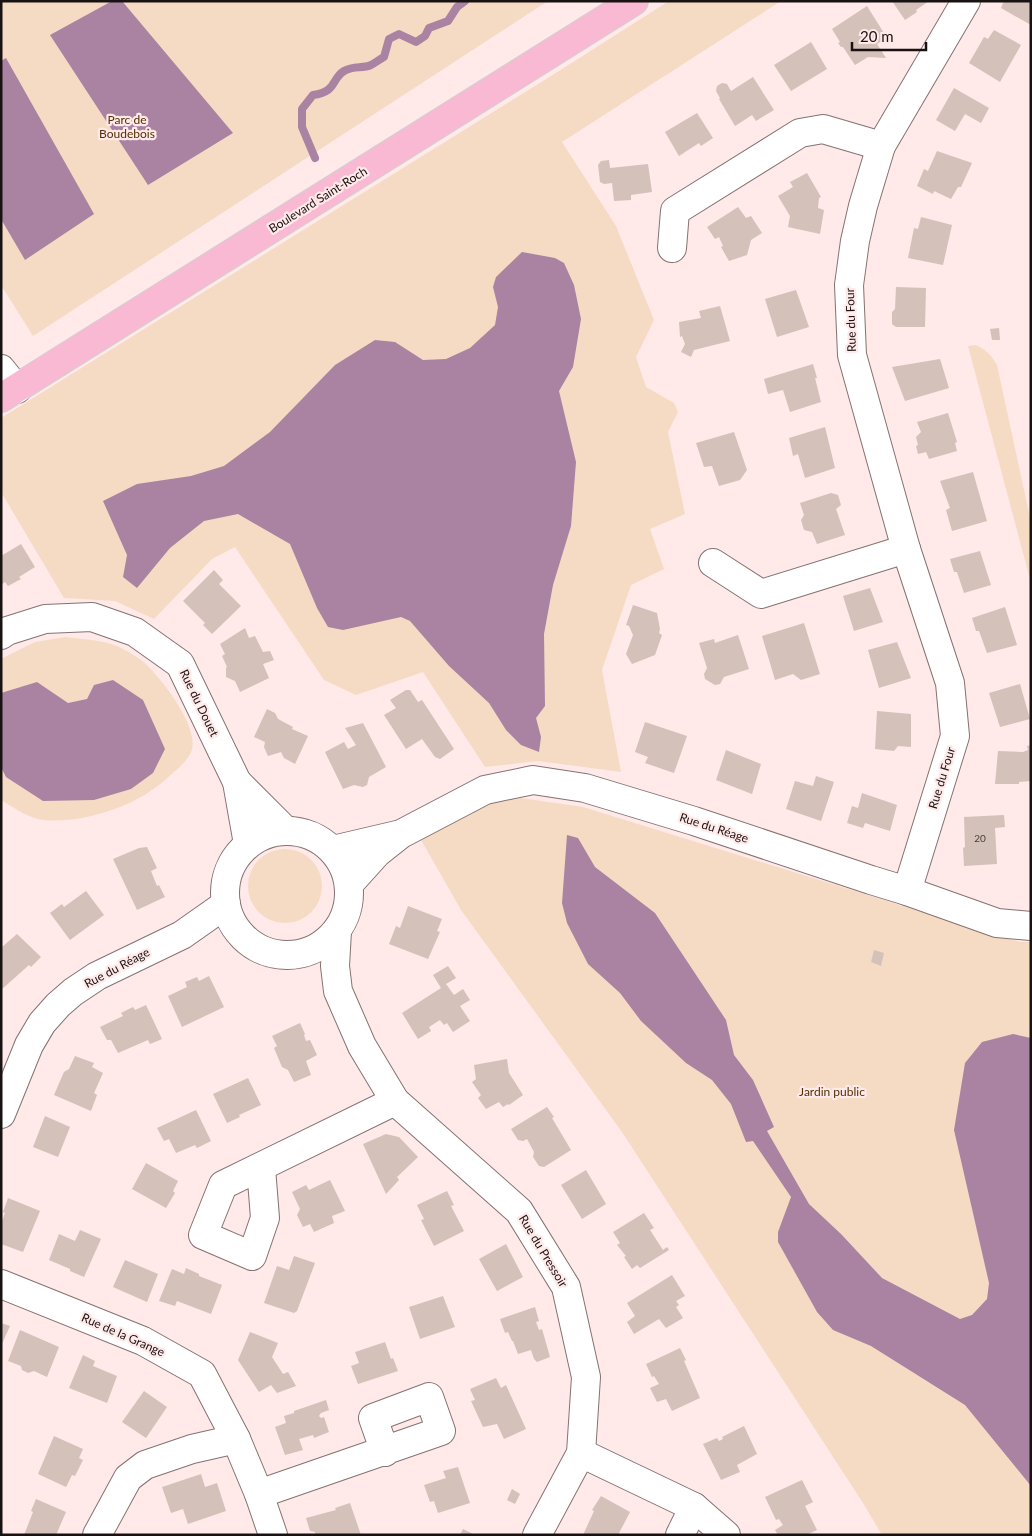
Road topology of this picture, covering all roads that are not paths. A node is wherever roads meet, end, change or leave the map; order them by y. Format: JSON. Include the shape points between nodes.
{"nodes":[{"id":1,"x":634,"y":1,"type":"edge"},
{"id":2,"x":966,"y":1,"type":"edge"},
{"id":3,"x":881,"y":146,"type":"junction"},
{"id":4,"x":672,"y":248,"type":"dead end"},
{"id":5,"x":6,"y":385,"type":"edge"},
{"id":6,"x":906,"y":549,"type":"junction"},
{"id":7,"x":713,"y":564,"type":"dead end"},
{"id":8,"x":1,"y":635,"type":"edge"},
{"id":9,"x":237,"y":782,"type":"junction"},
{"id":10,"x":286,"y":831,"type":"junction"},
{"id":11,"x":401,"y":834,"type":"junction"},
{"id":12,"x":248,"y":844,"type":"junction"},
{"id":13,"x":333,"y":850,"type":"junction"},
{"id":14,"x":349,"y":884,"type":"junction"},
{"id":15,"x":907,"y":891,"type":"junction"},
{"id":16,"x":226,"y":904,"type":"junction"},
{"id":17,"x":1031,"y":926,"type":"edge"},
{"id":18,"x":337,"y":931,"type":"junction"},
{"id":19,"x":240,"y":934,"type":"junction"},
{"id":20,"x":182,"y":935,"type":"junction"},
{"id":21,"x":292,"y":955,"type":"junction"},
{"id":22,"x":338,"y":991,"type":"junction"},
{"id":23,"x":395,"y":1101,"type":"junction"},
{"id":24,"x":1,"y":1114,"type":"edge"},
{"id":25,"x":261,"y":1168,"type":"dead end"},
{"id":26,"x":1,"y":1284,"type":"edge"},
{"id":27,"x":236,"y":1439,"type":"junction"},
{"id":28,"x":385,"y":1452,"type":"dead end"},
{"id":29,"x":581,"y":1453,"type":"junction"},
{"id":30,"x":259,"y":1494,"type":"junction"},
{"id":31,"x":694,"y":1507,"type":"junction"},
{"id":32,"x":97,"y":1535,"type":"edge"},
{"id":33,"x":273,"y":1535,"type":"edge"},
{"id":34,"x":537,"y":1535,"type":"edge"},
{"id":35,"x":680,"y":1535,"type":"edge"},
{"id":36,"x":726,"y":1535,"type":"edge"}],
"edges":[{"from":1,"to":5,"type":"main road","name":"Boulevard Saint-Roch"},
{"from":2,"to":3,"type":"street","name":"Rue du Four"},
{"from":3,"to":4,"type":"street","via":[[823,128],[800,134],[675,212]]},
{"from":3,"to":6,"type":"street","name":"Rue du Four","via":[[855,241],[849,285],[850,338]]},
{"from":6,"to":7,"type":"street","via":[[761,594]]},
{"from":6,"to":15,"type":"street","name":"Rue du Four","via":[[950,683],[955,736]]},
{"from":8,"to":9,"type":"street","name":"Rue du Douet","via":[[44,618],[92,616],[135,632],[180,664]]},
{"from":9,"to":10,"type":"street"},
{"from":9,"to":12,"type":"street"},
{"from":10,"to":12,"type":"street","via":[[266,834]]},
{"from":10,"to":13,"type":"street","via":[[303,832]]},
{"from":11,"to":13,"type":"street"},
{"from":11,"to":14,"type":"street","via":[[377,853]]},
{"from":11,"to":15,"type":"street","name":"Rue du Réage","via":[[485,790],[532,780],[585,788]]},
{"from":12,"to":16,"type":"street","via":[[229,871],[225,887]]},
{"from":13,"to":14,"type":"street","via":[[344,866]]},
{"from":14,"to":18,"type":"street","via":[[345,916]]},
{"from":15,"to":17,"type":"street","name":"Rue du Réage","via":[[997,923]]},
{"from":16,"to":19,"type":"street"},
{"from":16,"to":20,"type":"street","name":"Rue du Réage"},
{"from":18,"to":21,"type":"street","via":[[310,951]]},
{"from":18,"to":22,"type":"street","via":[[335,966]]},
{"from":19,"to":20,"type":"street"},
{"from":19,"to":21,"type":"street","via":[[255,947],[273,954]]},
{"from":20,"to":24,"type":"street","name":"Rue du Réage","via":[[97,976],[58,1006],[29,1045]]},
{"from":21,"to":22,"type":"street","via":[[320,973]]},
{"from":22,"to":23,"type":"street","name":"Rue du Pressoir","via":[[362,1046]]},
{"from":23,"to":25,"type":"street"},
{"from":23,"to":29,"type":"street","name":"Rue du Pressoir","via":[[519,1211],[566,1287],[586,1377]]},
{"from":26,"to":27,"type":"street","name":"Rue de la Grange","via":[[143,1341],[202,1374]]},
{"from":27,"to":30,"type":"street","name":"Rue de la Grange"},
{"from":27,"to":32,"type":"street","via":[[145,1465],[128,1478]]},
{"from":28,"to":30,"type":"street"},
{"from":29,"to":31,"type":"street"},
{"from":29,"to":34,"type":"street","name":"Rue du Pressoir"},
{"from":30,"to":33,"type":"street","name":"Rue de la Grange"},
{"from":31,"to":35,"type":"street"},
{"from":31,"to":36,"type":"street"}]}
